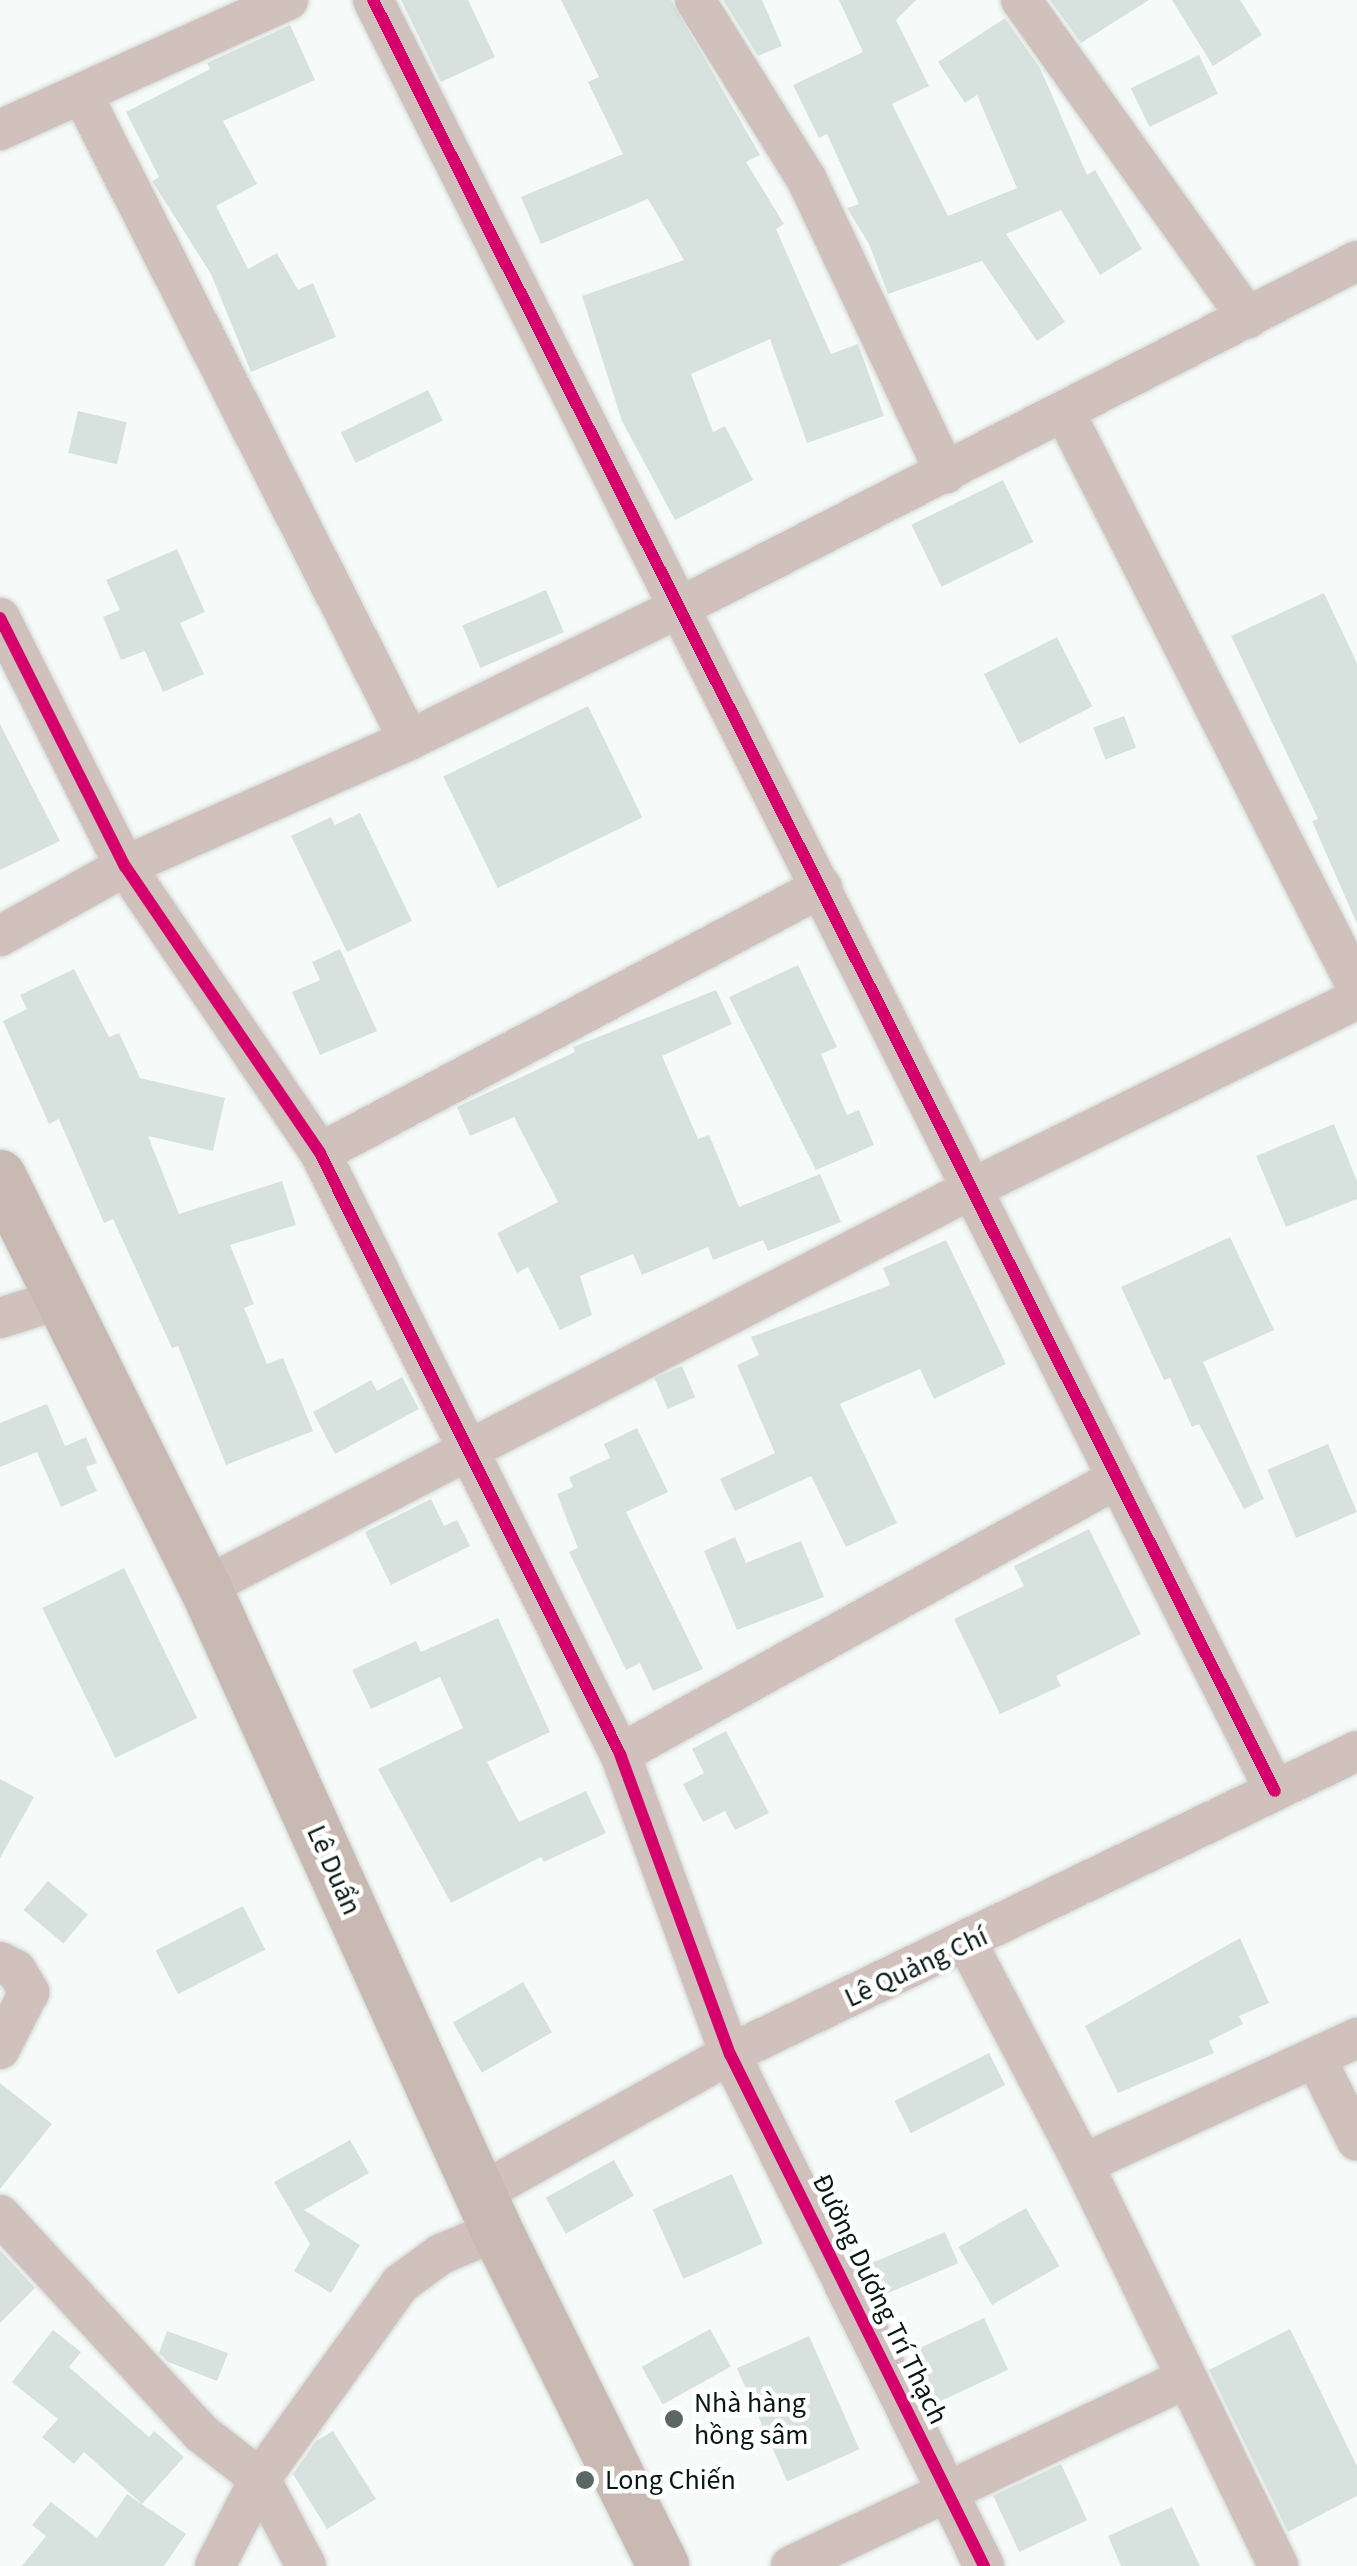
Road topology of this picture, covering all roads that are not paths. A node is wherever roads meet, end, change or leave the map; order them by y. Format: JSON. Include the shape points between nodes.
{"nodes":[{"id":1,"x":288,"y":0,"type":"edge"},
{"id":2,"x":372,"y":0,"type":"edge"},
{"id":3,"x":695,"y":0,"type":"edge"},
{"id":4,"x":1021,"y":0,"type":"edge"},
{"id":5,"x":82,"y":94,"type":"junction"},
{"id":6,"x":0,"y":130,"type":"edge"},
{"id":7,"x":1355,"y":266,"type":"edge"},
{"id":8,"x":1248,"y":318,"type":"junction"},
{"id":9,"x":1065,"y":413,"type":"junction"},
{"id":10,"x":946,"y":474,"type":"junction"},
{"id":11,"x":682,"y":606,"type":"junction"},
{"id":12,"x":0,"y":618,"type":"edge"},
{"id":13,"x":408,"y":740,"type":"junction"},
{"id":14,"x":125,"y":866,"type":"junction"},
{"id":15,"x":822,"y":887,"type":"junction"},
{"id":16,"x":0,"y":936,"type":"edge"},
{"id":17,"x":1357,"y":988,"type":"edge"},
{"id":18,"x":1357,"y":999,"type":"edge"},
{"id":19,"x":320,"y":1153,"type":"junction"},
{"id":20,"x":0,"y":1176,"type":"edge"},
{"id":21,"x":973,"y":1188,"type":"junction"},
{"id":22,"x":61,"y":1299,"type":"junction"},
{"id":23,"x":0,"y":1318,"type":"edge"},
{"id":24,"x":469,"y":1452,"type":"junction"},
{"id":25,"x":1118,"y":1478,"type":"junction"},
{"id":26,"x":205,"y":1586,"type":"junction"},
{"id":27,"x":1357,"y":1751,"type":"edge"},
{"id":28,"x":620,"y":1754,"type":"junction"},
{"id":29,"x":1275,"y":1791,"type":"junction"},
{"id":30,"x":967,"y":1943,"type":"junction"},
{"id":31,"x":0,"y":1962,"type":"edge"},
{"id":32,"x":1357,"y":2038,"type":"edge"},
{"id":33,"x":0,"y":2049,"type":"edge"},
{"id":34,"x":730,"y":2054,"type":"junction"},
{"id":35,"x":1317,"y":2061,"type":"junction"},
{"id":36,"x":1357,"y":2141,"type":"edge"},
{"id":37,"x":1083,"y":2164,"type":"junction"},
{"id":38,"x":489,"y":2212,"type":"junction"},
{"id":39,"x":0,"y":2215,"type":"edge"},
{"id":40,"x":1184,"y":2379,"type":"junction"},
{"id":41,"x":260,"y":2479,"type":"junction"},
{"id":42,"x":946,"y":2490,"type":"junction"},
{"id":43,"x":215,"y":2566,"type":"edge"},
{"id":44,"x":306,"y":2566,"type":"edge"},
{"id":45,"x":664,"y":2566,"type":"edge"},
{"id":46,"x":791,"y":2566,"type":"edge"},
{"id":47,"x":984,"y":2566,"type":"edge"},
{"id":48,"x":1278,"y":2566,"type":"edge"}],
"edges":[{"from":1,"to":5,"type":"street"},
{"from":2,"to":11,"type":"street"},
{"from":3,"to":10,"type":"street","via":[[806,178]]},
{"from":4,"to":8,"type":"street"},
{"from":5,"to":6,"type":"street"},
{"from":5,"to":13,"type":"street"},
{"from":7,"to":8,"type":"street"},
{"from":8,"to":9,"type":"street"},
{"from":9,"to":10,"type":"street"},
{"from":9,"to":17,"type":"street"},
{"from":10,"to":11,"type":"street"},
{"from":11,"to":13,"type":"street"},
{"from":11,"to":15,"type":"street"},
{"from":12,"to":14,"type":"street","name":"Đường Dương Trí Thạch"},
{"from":13,"to":14,"type":"street"},
{"from":14,"to":16,"type":"street"},
{"from":14,"to":19,"type":"street","name":"Đường Dương Trí Thạch"},
{"from":15,"to":19,"type":"street"},
{"from":15,"to":21,"type":"street"},
{"from":18,"to":21,"type":"street"},
{"from":19,"to":24,"type":"street","name":"Đường Dương Trí Thạch"},
{"from":20,"to":22,"type":"main road","name":"Lê Duẩn"},
{"from":21,"to":24,"type":"street"},
{"from":21,"to":25,"type":"street"},
{"from":22,"to":23,"type":"street"},
{"from":22,"to":26,"type":"main road","name":"Lê Duẩn"},
{"from":24,"to":26,"type":"street"},
{"from":24,"to":28,"type":"street","name":"Đường Dương Trí Thạch"},
{"from":25,"to":28,"type":"street"},
{"from":25,"to":29,"type":"street"},
{"from":26,"to":38,"type":"main road","name":"Lê Duẩn"},
{"from":27,"to":29,"type":"street","name":"Lê Quảng Chí"},
{"from":28,"to":34,"type":"street","name":"Đường Dương Trí Thạch"},
{"from":29,"to":30,"type":"street","name":"Lê Quảng Chí"},
{"from":30,"to":34,"type":"street","name":"Lê Quảng Chí"},
{"from":30,"to":37,"type":"street"},
{"from":31,"to":33,"type":"street","via":[[16,1970],[30,1992]]},
{"from":32,"to":35,"type":"street"},
{"from":34,"to":38,"type":"street","name":"Lê Quảng Chí"},
{"from":34,"to":42,"type":"street","name":"Đường Dương Trí Thạch"},
{"from":35,"to":36,"type":"street"},
{"from":35,"to":37,"type":"street"},
{"from":37,"to":40,"type":"street"},
{"from":38,"to":41,"type":"street","name":"Lê Quảng Chí","via":[[400,2284]]},
{"from":38,"to":45,"type":"main road","name":"Lê Duẩn"},
{"from":39,"to":41,"type":"street","via":[[200,2433]]},
{"from":40,"to":42,"type":"street"},
{"from":40,"to":48,"type":"street"},
{"from":41,"to":43,"type":"street","name":"Lê Quảng Chí"},
{"from":41,"to":44,"type":"street"},
{"from":42,"to":46,"type":"street"},
{"from":42,"to":47,"type":"street","name":"Đường Dương Trí Thạch"}]}
